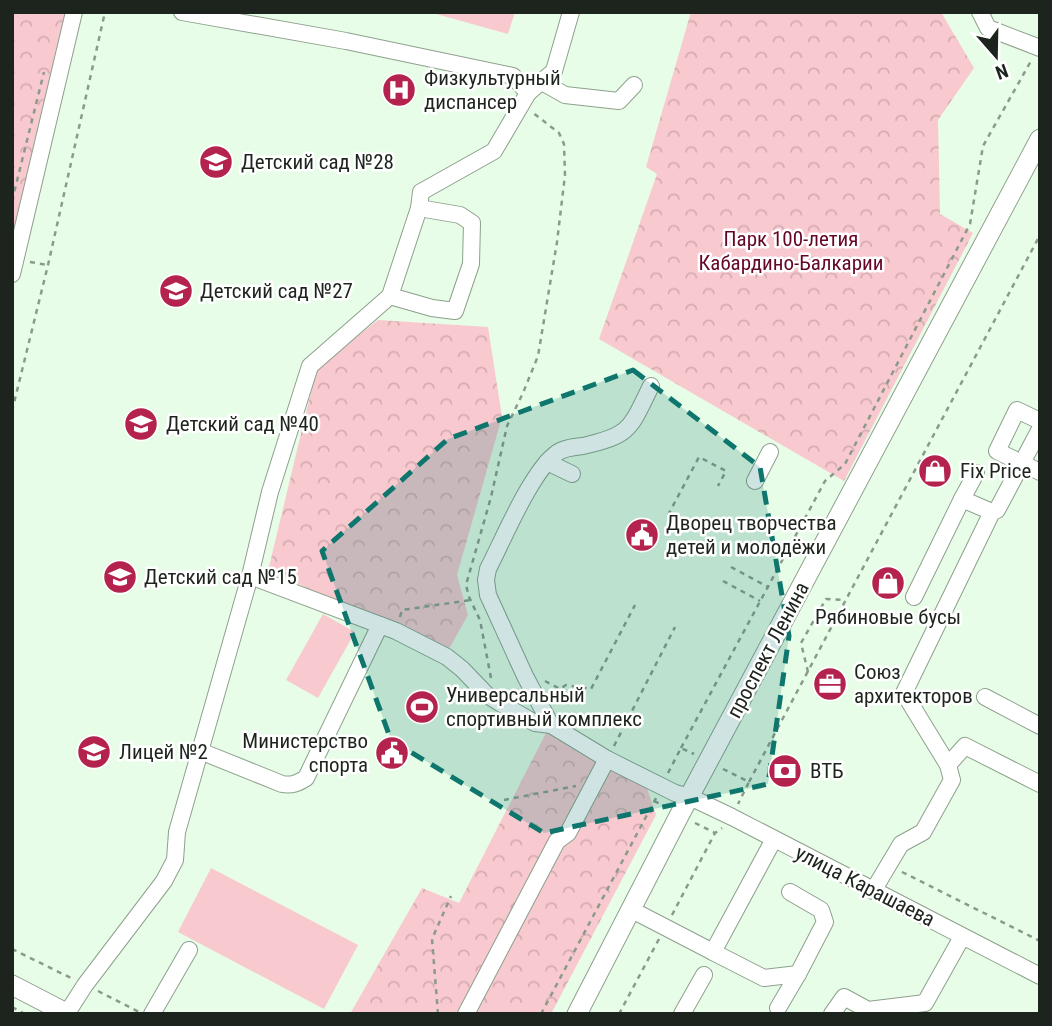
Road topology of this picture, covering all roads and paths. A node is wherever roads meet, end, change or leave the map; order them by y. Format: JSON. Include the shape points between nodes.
{"nodes":[{"id":1,"x":74,"y":12,"type":"edge"},
{"id":2,"x":105,"y":12,"type":"edge"},
{"id":3,"x":182,"y":12,"type":"edge"},
{"id":4,"x":571,"y":12,"type":"edge"},
{"id":5,"x":980,"y":12,"type":"edge"},
{"id":6,"x":1039,"y":48,"type":"edge"},
{"id":7,"x":45,"y":66,"type":"dead end"},
{"id":8,"x":542,"y":82,"type":"junction"},
{"id":9,"x":634,"y":85,"type":"dead end"},
{"id":10,"x":525,"y":99,"type":"junction"},
{"id":11,"x":1040,"y":139,"type":"edge"},
{"id":12,"x":12,"y":201,"type":"edge"},
{"id":13,"x":419,"y":208,"type":"junction"},
{"id":14,"x":1039,"y":237,"type":"edge"},
{"id":15,"x":30,"y":262,"type":"dead end"},
{"id":16,"x":48,"y":265,"type":"junction"},
{"id":17,"x":12,"y":274,"type":"edge"},
{"id":18,"x":390,"y":296,"type":"junction"},
{"id":19,"x":652,"y":386,"type":"dead end"},
{"id":20,"x":12,"y":411,"type":"edge"},
{"id":21,"x":1040,"y":421,"type":"edge"},
{"id":22,"x":1040,"y":429,"type":"edge"},
{"id":23,"x":770,"y":452,"type":"dead end"},
{"id":24,"x":547,"y":462,"type":"junction"},
{"id":25,"x":1021,"y":464,"type":"junction"},
{"id":26,"x":1040,"y":472,"type":"edge"},
{"id":27,"x":976,"y":473,"type":"dead end"},
{"id":28,"x":572,"y":474,"type":"dead end"},
{"id":29,"x":755,"y":481,"type":"dead end"},
{"id":30,"x":718,"y":486,"type":"dead end"},
{"id":31,"x":962,"y":499,"type":"junction"},
{"id":32,"x":992,"y":512,"type":"junction"},
{"id":33,"x":668,"y":515,"type":"dead end"},
{"id":34,"x":731,"y":567,"type":"dead end"},
{"id":35,"x":250,"y":576,"type":"junction"},
{"id":36,"x":723,"y":581,"type":"dead end"},
{"id":37,"x":768,"y":587,"type":"junction"},
{"id":38,"x":488,"y":595,"type":"junction"},
{"id":39,"x":914,"y":597,"type":"dead end"},
{"id":40,"x":470,"y":600,"type":"junction"},
{"id":41,"x":846,"y":600,"type":"junction"},
{"id":42,"x":760,"y":601,"type":"junction"},
{"id":43,"x":635,"y":605,"type":"dead end"},
{"id":44,"x":675,"y":627,"type":"dead end"},
{"id":45,"x":388,"y":628,"type":"junction"},
{"id":46,"x":808,"y":672,"type":"junction"},
{"id":47,"x":542,"y":680,"type":"dead end"},
{"id":48,"x":492,"y":681,"type":"dead end"},
{"id":49,"x":985,"y":697,"type":"dead end"},
{"id":50,"x":551,"y":724,"type":"junction"},
{"id":51,"x":1040,"y":726,"type":"edge"},
{"id":52,"x":681,"y":748,"type":"junction"},
{"id":53,"x":200,"y":751,"type":"junction"},
{"id":54,"x":694,"y":754,"type":"dead end"},
{"id":55,"x":607,"y":759,"type":"junction"},
{"id":56,"x":948,"y":765,"type":"junction"},
{"id":57,"x":723,"y":768,"type":"dead end"},
{"id":58,"x":665,"y":780,"type":"dead end"},
{"id":59,"x":597,"y":782,"type":"junction"},
{"id":60,"x":749,"y":782,"type":"junction"},
{"id":61,"x":1040,"y":784,"type":"edge"},
{"id":62,"x":659,"y":792,"type":"dead end"},
{"id":63,"x":690,"y":797,"type":"junction"},
{"id":64,"x":504,"y":800,"type":"dead end"},
{"id":65,"x":654,"y":801,"type":"junction"},
{"id":66,"x":667,"y":807,"type":"dead end"},
{"id":67,"x":736,"y":810,"type":"dead end"},
{"id":68,"x":695,"y":823,"type":"dead end"},
{"id":69,"x":728,"y":824,"type":"dead end"},
{"id":70,"x":774,"y":839,"type":"junction"},
{"id":71,"x":628,"y":850,"type":"junction"},
{"id":72,"x":636,"y":854,"type":"dead end"},
{"id":73,"x":888,"y":865,"type":"junction"},
{"id":74,"x":873,"y":891,"type":"junction"},
{"id":75,"x":790,"y":892,"type":"dead end"},
{"id":76,"x":451,"y":896,"type":"dead end"},
{"id":77,"x":630,"y":909,"type":"junction"},
{"id":78,"x":962,"y":937,"type":"junction"},
{"id":79,"x":1040,"y":941,"type":"edge"},
{"id":80,"x":189,"y":950,"type":"dead end"},
{"id":81,"x":713,"y":952,"type":"junction"},
{"id":82,"x":798,"y":974,"type":"junction"},
{"id":83,"x":704,"y":975,"type":"dead end"},
{"id":84,"x":1040,"y":976,"type":"edge"},
{"id":85,"x":764,"y":978,"type":"junction"},
{"id":86,"x":12,"y":985,"type":"edge"},
{"id":87,"x":12,"y":1007,"type":"edge"},
{"id":88,"x":68,"y":1013,"type":"edge"},
{"id":89,"x":25,"y":1014,"type":"edge"},
{"id":90,"x":152,"y":1014,"type":"edge"},
{"id":91,"x":438,"y":1014,"type":"edge"},
{"id":92,"x":466,"y":1014,"type":"edge"},
{"id":93,"x":541,"y":1014,"type":"edge"},
{"id":94,"x":577,"y":1014,"type":"edge"},
{"id":95,"x":682,"y":1014,"type":"edge"},
{"id":96,"x":832,"y":1014,"type":"edge"}],
"edges":[{"from":1,"to":17,"type":"street"},
{"from":2,"to":16,"type":"path"},
{"from":3,"to":10,"type":"street","via":[[513,76]]},
{"from":4,"to":8,"type":"street","via":[[554,71]]},
{"from":5,"to":6,"type":"street","via":[[988,28]]},
{"from":6,"to":37,"type":"path","via":[[983,146],[970,224],[845,464],[825,481]]},
{"from":7,"to":12,"type":"path"},
{"from":8,"to":9,"type":"street","via":[[565,95],[619,100]]},
{"from":8,"to":10,"type":"street"},
{"from":10,"to":13,"type":"street","via":[[494,150],[421,192]]},
{"from":10,"to":40,"type":"path","via":[[559,133],[566,155],[565,175],[544,334],[507,426],[466,585]]},
{"from":11,"to":63,"type":"main road","name":"проспект Ленина"},
{"from":13,"to":18,"type":"street"},
{"from":13,"to":18,"type":"street","via":[[460,215],[472,223],[471,264],[456,311]]},
{"from":14,"to":41,"type":"path"},
{"from":15,"to":16,"type":"path"},
{"from":16,"to":20,"type":"path"},
{"from":18,"to":35,"type":"street","via":[[310,366],[270,492]]},
{"from":19,"to":24,"type":"street","via":[[631,427],[600,442],[558,451]]},
{"from":21,"to":25,"type":"street","via":[[1017,410],[996,452]]},
{"from":22,"to":25,"type":"street"},
{"from":23,"to":29,"type":"street"},
{"from":24,"to":28,"type":"street"},
{"from":24,"to":38,"type":"street","via":[[488,569]]},
{"from":25,"to":26,"type":"street"},
{"from":25,"to":32,"type":"street"},
{"from":27,"to":31,"type":"street"},
{"from":30,"to":33,"type":"path","via":[[728,472],[699,457]]},
{"from":31,"to":32,"type":"street"},
{"from":31,"to":39,"type":"street"},
{"from":32,"to":56,"type":"street","via":[[904,693]]},
{"from":34,"to":37,"type":"path"},
{"from":35,"to":45,"type":"street","name":"улица Карашаева"},
{"from":35,"to":53,"type":"street"},
{"from":36,"to":42,"type":"path"},
{"from":37,"to":42,"type":"path"},
{"from":38,"to":40,"type":"path"},
{"from":38,"to":50,"type":"street","via":[[505,620]]},
{"from":40,"to":45,"type":"path","via":[[402,610]]},
{"from":40,"to":48,"type":"path","via":[[480,621]]},
{"from":41,"to":46,"type":"path"},
{"from":41,"to":46,"type":"path","via":[[826,599],[801,643]]},
{"from":42,"to":52,"type":"path"},
{"from":43,"to":47,"type":"path","via":[[591,689],[565,685],[560,689]]},
{"from":44,"to":55,"type":"path"},
{"from":45,"to":50,"type":"street","name":"улица Карашаева","via":[[447,657],[500,703],[535,723]]},
{"from":45,"to":53,"type":"street","via":[[300,782],[282,784]]},
{"from":46,"to":60,"type":"path"},
{"from":49,"to":51,"type":"street"},
{"from":50,"to":55,"type":"street","name":"улица Карашаева"},
{"from":52,"to":54,"type":"path"},
{"from":52,"to":58,"type":"path"},
{"from":53,"to":88,"type":"street","via":[[177,832],[175,860]]},
{"from":55,"to":59,"type":"street"},
{"from":55,"to":63,"type":"street","name":"улица Карашаева"},
{"from":56,"to":61,"type":"street","via":[[965,746]]},
{"from":56,"to":73,"type":"street","via":[[953,780],[923,832],[901,844]]},
{"from":57,"to":60,"type":"path"},
{"from":59,"to":64,"type":"path"},
{"from":59,"to":92,"type":"street","via":[[568,833],[557,841]]},
{"from":60,"to":67,"type":"path"},
{"from":62,"to":65,"type":"path"},
{"from":63,"to":70,"type":"street","name":"улица Карашаева"},
{"from":63,"to":77,"type":"main road","name":"проспект Ленина"},
{"from":65,"to":66,"type":"path"},
{"from":65,"to":71,"type":"path"},
{"from":68,"to":69,"type":"path","via":[[715,833]]},
{"from":70,"to":74,"type":"street","name":"улица Карашаева"},
{"from":70,"to":81,"type":"street"},
{"from":71,"to":72,"type":"path"},
{"from":71,"to":93,"type":"path"},
{"from":73,"to":74,"type":"street"},
{"from":73,"to":79,"type":"path"},
{"from":74,"to":78,"type":"street","name":"улица Карашаева"},
{"from":75,"to":82,"type":"street","via":[[821,910],[825,922]]},
{"from":76,"to":91,"type":"path","via":[[432,939]]},
{"from":77,"to":81,"type":"street"},
{"from":77,"to":94,"type":"main road","name":"проспект Ленина"},
{"from":78,"to":84,"type":"street","name":"улица Карашаева"},
{"from":78,"to":96,"type":"street","via":[[925,1003],[868,1010],[844,997]]},
{"from":80,"to":90,"type":"street"},
{"from":81,"to":85,"type":"street"},
{"from":82,"to":85,"type":"street"},
{"from":82,"to":85,"type":"street","via":[[782,1001]]},
{"from":83,"to":95,"type":"street"},
{"from":86,"to":88,"type":"main road"},
{"from":87,"to":89,"type":"path"}]}
